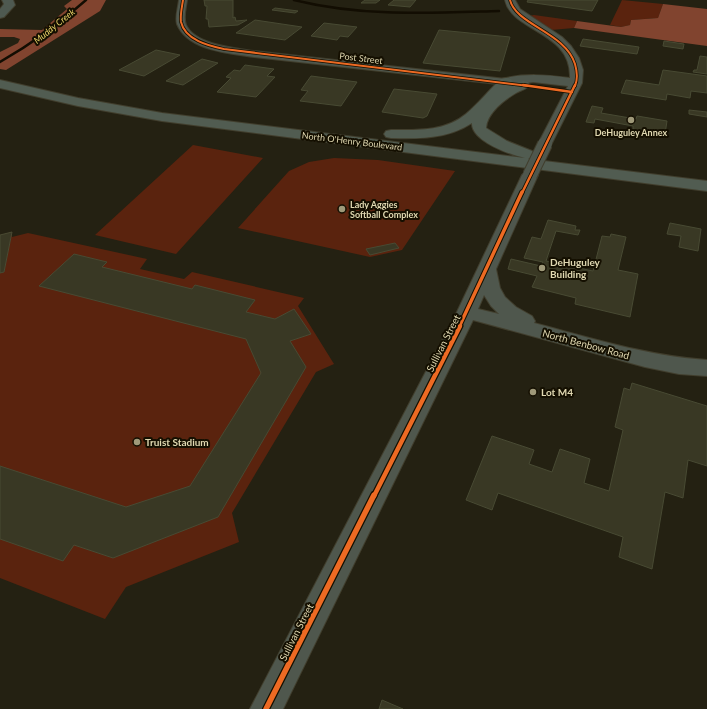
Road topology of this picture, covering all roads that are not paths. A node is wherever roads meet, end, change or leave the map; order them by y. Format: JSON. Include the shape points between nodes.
{"nodes":[{"id":1,"x":7,"y":0,"type":"edge"},
{"id":2,"x":183,"y":0,"type":"edge"},
{"id":3,"x":506,"y":0,"type":"edge"},
{"id":4,"x":0,"y":15,"type":"edge"},
{"id":5,"x":0,"y":75,"type":"edge"},
{"id":6,"x":506,"y":82,"type":"junction"},
{"id":7,"x":0,"y":84,"type":"edge"},
{"id":8,"x":523,"y":85,"type":"junction"},
{"id":9,"x":574,"y":88,"type":"junction"},
{"id":10,"x":383,"y":134,"type":"junction"},
{"id":11,"x":528,"y":154,"type":"junction"},
{"id":12,"x":707,"y":175,"type":"edge"},
{"id":13,"x":707,"y":186,"type":"edge"},
{"id":14,"x":487,"y":269,"type":"junction"},
{"id":15,"x":468,"y":312,"type":"junction"},
{"id":16,"x":578,"y":342,"type":"junction"},
{"id":17,"x":707,"y":368,"type":"edge"},
{"id":18,"x":266,"y":709,"type":"edge"}],
"edges":[{"from":1,"to":4,"type":"main road","via":[[10,5]]},
{"from":2,"to":6,"type":"street","name":"Post Street","via":[[181,24],[186,32],[211,46],[230,51]]},
{"from":3,"to":9,"type":"street","name":"Sullivan Street","via":[[519,14],[570,50],[578,75]]},
{"from":5,"to":10,"type":"highway","name":"North O'Henry Boulevard","via":[[131,101]]},
{"from":6,"to":8,"type":"street","name":"Post Street"},
{"from":6,"to":9,"type":"street","name":"Post Street","via":[[532,78]]},
{"from":6,"to":10,"type":"highway","via":[[466,121],[452,129],[412,135]]},
{"from":7,"to":13,"type":"highway","name":"North O'Henry Boulevard","via":[[78,102],[162,117]]},
{"from":8,"to":9,"type":"street","name":"Post Street"},
{"from":8,"to":11,"type":"highway","via":[[509,89],[489,109],[479,120],[479,129],[489,139]]},
{"from":9,"to":14,"type":"street","name":"Sullivan Street","bridge":true},
{"from":10,"to":11,"type":"highway","name":"North O'Henry Boulevard"},
{"from":11,"to":12,"type":"highway","name":"North O'Henry Boulevard"},
{"from":14,"to":15,"type":"street","name":"Sullivan Street"},
{"from":14,"to":16,"type":"street","via":[[495,299],[509,314]]},
{"from":15,"to":16,"type":"street","name":"North Benbow Road"},
{"from":15,"to":18,"type":"street","name":"Sullivan Street"},
{"from":16,"to":17,"type":"street","name":"North Benbow Road","via":[[645,360]]}]}
